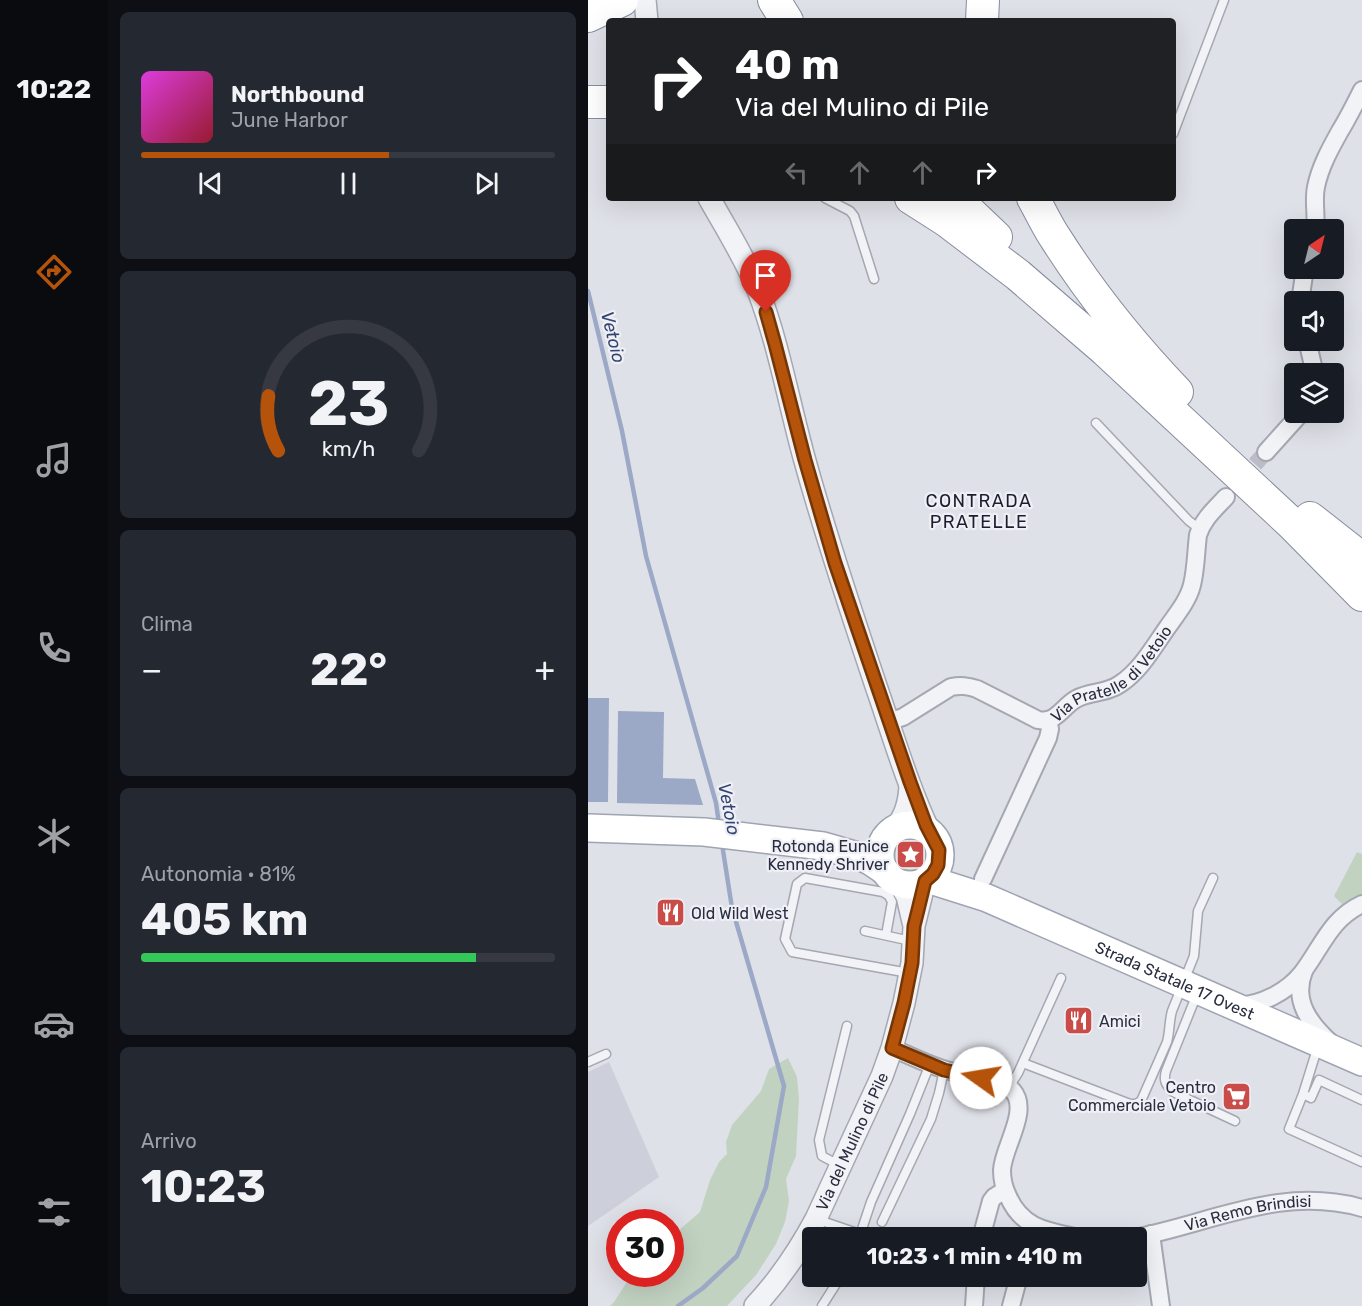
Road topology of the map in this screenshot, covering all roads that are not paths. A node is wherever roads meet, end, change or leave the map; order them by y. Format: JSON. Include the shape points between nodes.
{"nodes":[{"id":1,"x":622,"y":0,"type":"edge"},
{"id":2,"x":645,"y":0,"type":"edge"},
{"id":3,"x":774,"y":0,"type":"edge"},
{"id":4,"x":983,"y":0,"type":"edge"},
{"id":5,"x":1224,"y":0,"type":"edge"},
{"id":6,"x":588,"y":16,"type":"edge"},
{"id":7,"x":647,"y":18,"type":"edge"},
{"id":8,"x":785,"y":18,"type":"edge"},
{"id":9,"x":982,"y":18,"type":"edge"},
{"id":10,"x":1362,"y":90,"type":"edge"},
{"id":11,"x":588,"y":102,"type":"edge"},
{"id":12,"x":606,"y":102,"type":"edge"},
{"id":13,"x":1176,"y":126,"type":"edge"},
{"id":14,"x":711,"y":201,"type":"edge"},
{"id":15,"x":831,"y":201,"type":"edge"},
{"id":16,"x":916,"y":201,"type":"edge"},
{"id":17,"x":959,"y":201,"type":"edge"},
{"id":18,"x":1036,"y":201,"type":"edge"},
{"id":19,"x":1316,"y":219,"type":"edge"},
{"id":20,"x":874,"y":279,"type":"dead end"},
{"id":21,"x":1096,"y":423,"type":"dead end"},
{"id":22,"x":1288,"y":423,"type":"edge"},
{"id":23,"x":1243,"y":457,"type":"junction"},
{"id":24,"x":1226,"y":497,"type":"tunnel mouth"},
{"id":25,"x":1304,"y":513,"type":"junction"},
{"id":26,"x":1200,"y":529,"type":"junction"},
{"id":27,"x":1362,"y":547,"type":"edge"},
{"id":28,"x":1362,"y":559,"type":"edge"},
{"id":29,"x":1362,"y":595,"type":"edge"},
{"id":30,"x":1048,"y":720,"type":"junction"},
{"id":31,"x":888,"y":722,"type":"junction"},
{"id":32,"x":910,"y":782,"type":"junction"},
{"id":33,"x":588,"y":828,"type":"edge"},
{"id":34,"x":890,"y":833,"type":"junction"},
{"id":35,"x":935,"y":842,"type":"junction"},
{"id":36,"x":823,"y":846,"type":"junction"},
{"id":37,"x":1213,"y":878,"type":"dead end"},
{"id":38,"x":909,"y":879,"type":"junction"},
{"id":39,"x":985,"y":889,"type":"junction"},
{"id":40,"x":1362,"y":904,"type":"edge"},
{"id":41,"x":865,"y":931,"type":"dead end"},
{"id":42,"x":913,"y":934,"type":"junction"},
{"id":43,"x":886,"y":935,"type":"junction"},
{"id":44,"x":910,"y":973,"type":"junction"},
{"id":45,"x":1061,"y":978,"type":"dead end"},
{"id":46,"x":1191,"y":987,"type":"junction"},
{"id":47,"x":1296,"y":990,"type":"junction"},
{"id":48,"x":1232,"y":1006,"type":"junction"},
{"id":49,"x":847,"y":1026,"type":"dead end"},
{"id":50,"x":1281,"y":1028,"type":"junction"},
{"id":51,"x":892,"y":1048,"type":"junction"},
{"id":52,"x":1341,"y":1053,"type":"edge"},
{"id":53,"x":606,"y":1054,"type":"dead end"},
{"id":54,"x":588,"y":1062,"type":"edge"},
{"id":55,"x":1023,"y":1063,"type":"junction"},
{"id":56,"x":937,"y":1067,"type":"junction"},
{"id":57,"x":1008,"y":1087,"type":"junction"},
{"id":58,"x":1304,"y":1094,"type":"junction"},
{"id":59,"x":1362,"y":1100,"type":"edge"},
{"id":60,"x":1235,"y":1121,"type":"dead end"},
{"id":61,"x":1362,"y":1162,"type":"edge"},
{"id":62,"x":841,"y":1166,"type":"junction"},
{"id":63,"x":1005,"y":1190,"type":"junction"},
{"id":64,"x":1362,"y":1208,"type":"edge"},
{"id":65,"x":816,"y":1219,"type":"junction"},
{"id":66,"x":882,"y":1222,"type":"dead end"},
{"id":67,"x":836,"y":1227,"type":"edge"},
{"id":68,"x":862,"y":1227,"type":"edge"},
{"id":69,"x":984,"y":1227,"type":"edge"},
{"id":70,"x":1029,"y":1227,"type":"edge"},
{"id":71,"x":1151,"y":1234,"type":"junction"},
{"id":72,"x":1147,"y":1235,"type":"edge"},
{"id":73,"x":834,"y":1287,"type":"edge"},
{"id":74,"x":975,"y":1287,"type":"edge"},
{"id":75,"x":1015,"y":1287,"type":"edge"},
{"id":76,"x":755,"y":1306,"type":"edge"},
{"id":77,"x":822,"y":1306,"type":"edge"},
{"id":78,"x":974,"y":1306,"type":"edge"},
{"id":79,"x":1011,"y":1306,"type":"edge"},
{"id":80,"x":1161,"y":1306,"type":"edge"}],
"edges":[{"from":1,"to":6,"type":"highway"},
{"from":2,"to":7,"type":"street"},
{"from":3,"to":8,"type":"highway"},
{"from":4,"to":9,"type":"highway"},
{"from":5,"to":13,"type":"lane"},
{"from":10,"to":19,"type":"street","via":[[1320,174],[1314,204]]},
{"from":11,"to":12,"type":"highway"},
{"from":14,"to":31,"type":"street","via":[[747,267],[766,312],[831,552]]},
{"from":15,"to":20,"type":"lane","via":[[854,216]]},
{"from":16,"to":23,"type":"highway","via":[[1018,275],[1105,350]]},
{"from":17,"to":23,"type":"highway","via":[[1104,339]]},
{"from":18,"to":23,"type":"highway","via":[[1054,237],[1090,290],[1152,364]]},
{"from":21,"to":26,"type":"lane"},
{"from":22,"to":23,"type":"street"},
{"from":23,"to":25,"type":"highway"},
{"from":23,"to":29,"type":"highway","via":[[1292,524]]},
{"from":24,"to":26,"type":"street","name":"Via Pratelle di Vetoio"},
{"from":25,"to":27,"type":"highway"},
{"from":25,"to":28,"type":"highway"},
{"from":26,"to":30,"type":"street","name":"Via Pratelle di Vetoio","via":[[1189,595],[1143,662],[1119,685],[1078,698]]},
{"from":30,"to":31,"type":"street","name":"Via Pratelle di Vetoio","via":[[1038,720],[968,686],[959,686]]},
{"from":30,"to":39,"type":"street","via":[[1048,738]]},
{"from":31,"to":32,"type":"street"},
{"from":32,"to":34,"type":"street","via":[[905,814]]},
{"from":32,"to":35,"type":"street"},
{"from":33,"to":36,"type":"main road","name":"Strada Statale 17 Ovest","via":[[704,832]]},
{"from":34,"to":35,"type":"main road","via":[[913,826],[924,830]]},
{"from":34,"to":36,"type":"main road","name":"Strada Statale 17 Ovest","via":[[873,842]]},
{"from":34,"to":38,"type":"main road","via":[[883,842],[881,865]]},
{"from":35,"to":38,"type":"main road","via":[[935,871]]},
{"from":35,"to":39,"type":"main road","name":"Strada Statale 17 Ovest","via":[[957,874]]},
{"from":36,"to":38,"type":"main road","name":"Strada Statale 17 Ovest","via":[[861,857]]},
{"from":37,"to":46,"type":"lane","via":[[1198,910]]},
{"from":38,"to":39,"type":"main road","name":"Strada Statale 17 Ovest"},
{"from":38,"to":42,"type":"street","name":"Via del Mulino di Pile","via":[[907,896]]},
{"from":39,"to":46,"type":"main road","name":"Strada Statale 17 Ovest"},
{"from":40,"to":47,"type":"street","via":[[1322,940]]},
{"from":41,"to":43,"type":"lane"},
{"from":42,"to":43,"type":"lane"},
{"from":42,"to":44,"type":"street","name":"Via del Mulino di Pile"},
{"from":43,"to":44,"type":"lane","via":[[890,896],[805,878],[797,884],[785,939],[792,952]]},
{"from":44,"to":51,"type":"street","name":"Via del Mulino di Pile"},
{"from":45,"to":55,"type":"lane"},
{"from":46,"to":48,"type":"main road","name":"Strada Statale 17 Ovest"},
{"from":46,"to":55,"type":"lane","via":[[1169,1019],[1167,1042],[1143,1098],[1136,1104]]},
{"from":46,"to":60,"type":"lane","via":[[1164,1079],[1173,1092]]},
{"from":47,"to":48,"type":"street","via":[[1282,990],[1261,1001]]},
{"from":47,"to":50,"type":"street","via":[[1282,994],[1276,1007],[1276,1020]]},
{"from":47,"to":52,"type":"street","via":[[1311,1022]]},
{"from":48,"to":50,"type":"main road","name":"Strada Statale 17 Ovest"},
{"from":49,"to":62,"type":"lane","via":[[819,1140],[822,1156]]},
{"from":50,"to":52,"type":"main road","name":"Strada Statale 17 Ovest"},
{"from":51,"to":56,"type":"street"},
{"from":51,"to":62,"type":"street","name":"Via del Mulino di Pile"},
{"from":52,"to":58,"type":"lane"},
{"from":53,"to":54,"type":"lane"},
{"from":55,"to":57,"type":"lane"},
{"from":56,"to":57,"type":"street"},
{"from":56,"to":66,"type":"lane","via":[[939,1093],[931,1119]]},
{"from":56,"to":68,"type":"lane","via":[[910,1114]]},
{"from":57,"to":63,"type":"street","via":[[1017,1097],[1019,1109],[1002,1168]]},
{"from":58,"to":59,"type":"lane","via":[[1311,1098],[1319,1080]]},
{"from":58,"to":61,"type":"lane","via":[[1289,1129]]},
{"from":62,"to":65,"type":"street","name":"Via del Mulino di Pile"},
{"from":63,"to":69,"type":"street","via":[[991,1201]]},
{"from":63,"to":70,"type":"street"},
{"from":64,"to":71,"type":"street","name":"Via Remo Brindisi","via":[[1324,1201],[1277,1202]]},
{"from":65,"to":67,"type":"lane"},
{"from":65,"to":76,"type":"street","name":"Via del Mulino di Pile","via":[[788,1267]]},
{"from":71,"to":72,"type":"street","name":"Via Remo Brindisi"},
{"from":71,"to":80,"type":"street"},
{"from":73,"to":77,"type":"lane"},
{"from":74,"to":78,"type":"street"},
{"from":75,"to":79,"type":"street"}]}
